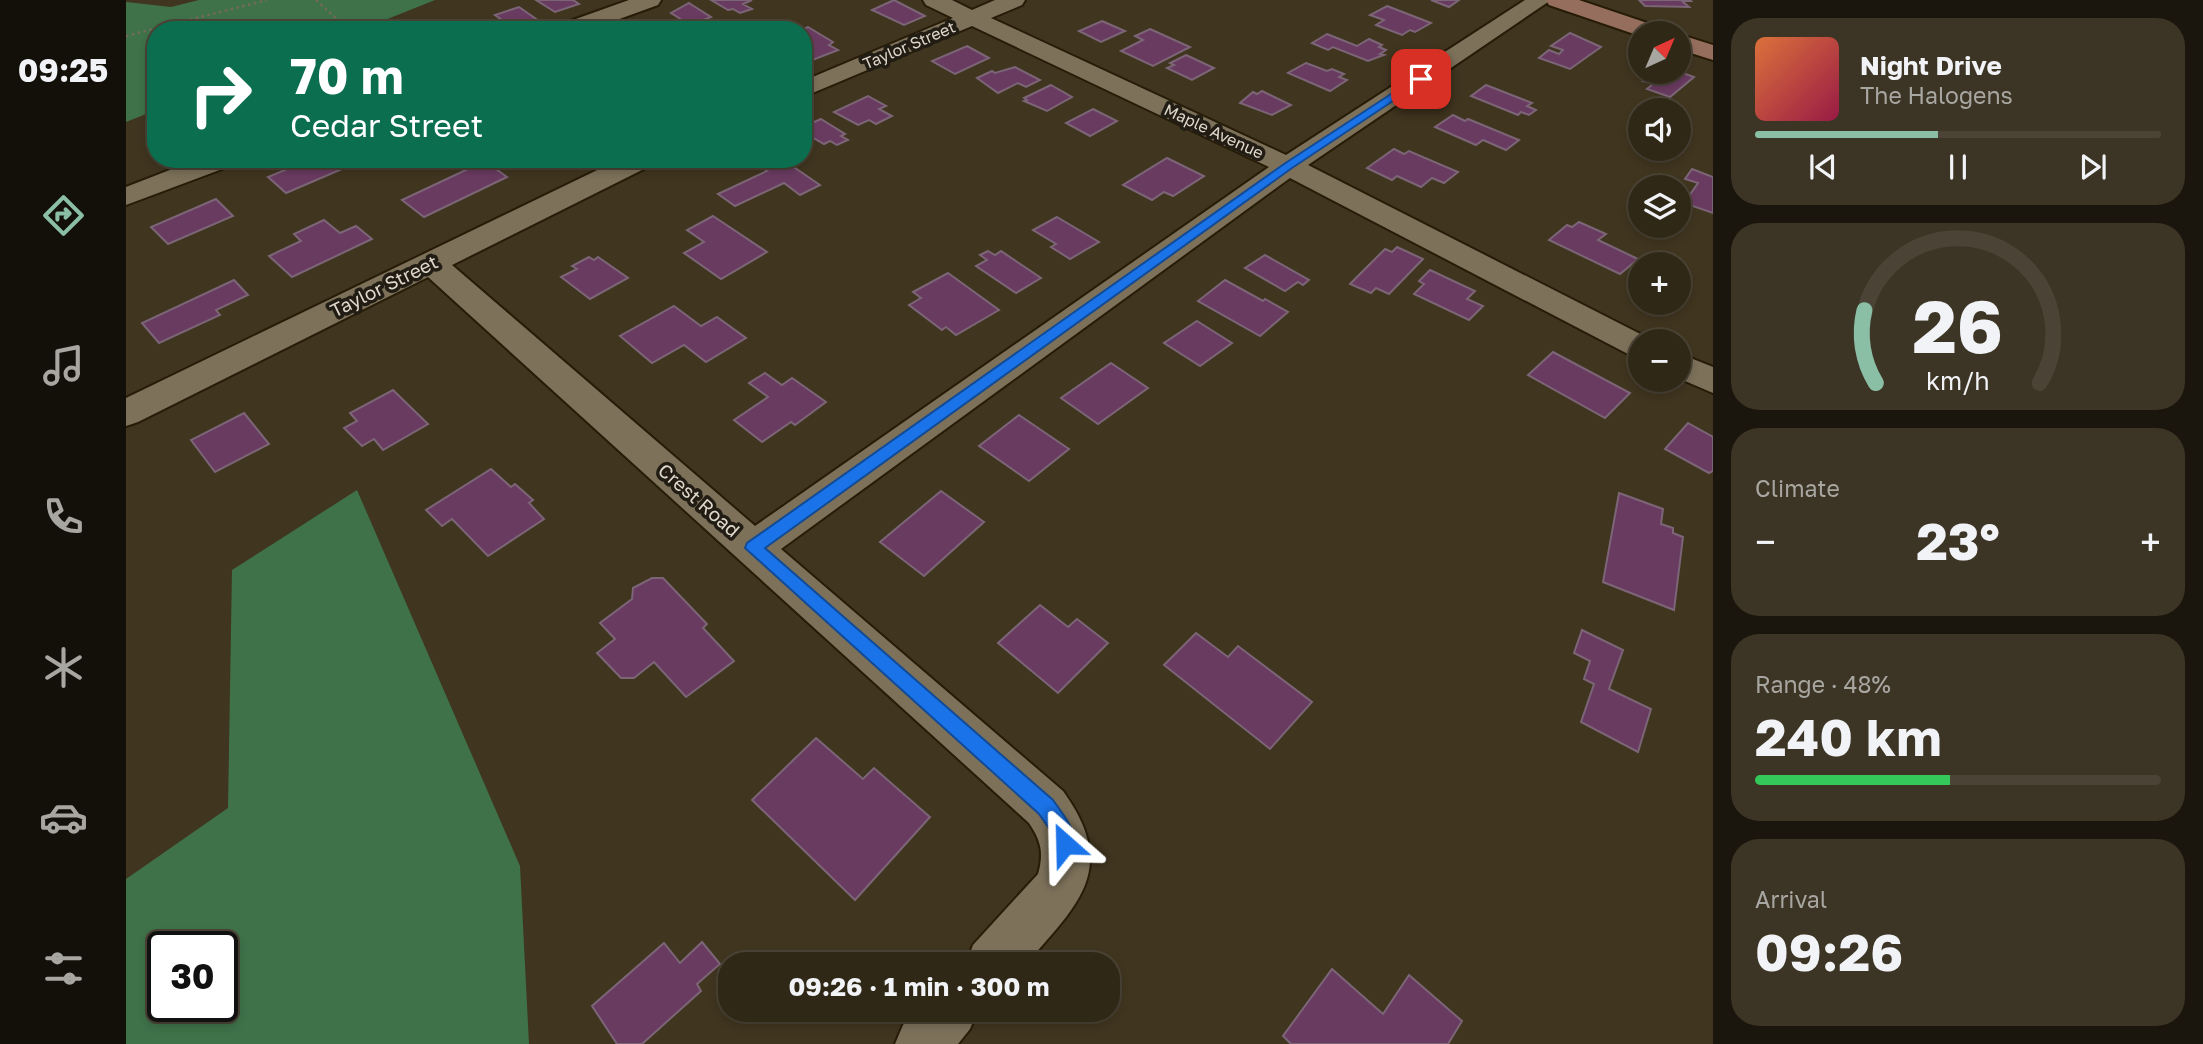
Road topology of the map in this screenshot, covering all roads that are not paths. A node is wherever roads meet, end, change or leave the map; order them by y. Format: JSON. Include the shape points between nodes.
{"nodes":[{"id":1,"x":650,"y":0,"type":"edge"},
{"id":2,"x":933,"y":0,"type":"edge"},
{"id":3,"x":1014,"y":0,"type":"edge"},
{"id":4,"x":1540,"y":0,"type":"edge"},
{"id":5,"x":1556,"y":0,"type":"edge"},
{"id":6,"x":972,"y":18,"type":"junction"},
{"id":7,"x":592,"y":21,"type":"edge"},
{"id":8,"x":1628,"y":24,"type":"edge"},
{"id":9,"x":1691,"y":45,"type":"edge"},
{"id":10,"x":1713,"y":53,"type":"edge"},
{"id":11,"x":812,"y":86,"type":"edge"},
{"id":12,"x":1288,"y":166,"type":"junction"},
{"id":13,"x":200,"y":168,"type":"edge"},
{"id":14,"x":590,"y":168,"type":"edge"},
{"id":15,"x":622,"y":168,"type":"edge"},
{"id":16,"x":603,"y":177,"type":"junction"},
{"id":17,"x":126,"y":197,"type":"edge"},
{"id":18,"x":431,"y":263,"type":"junction"},
{"id":19,"x":1628,"y":340,"type":"edge"},
{"id":20,"x":1691,"y":371,"type":"edge"},
{"id":21,"x":1713,"y":381,"type":"edge"},
{"id":22,"x":126,"y":413,"type":"edge"},
{"id":23,"x":753,"y":548,"type":"junction"},
{"id":24,"x":1003,"y":952,"type":"edge"},
{"id":25,"x":941,"y":1022,"type":"edge"},
{"id":26,"x":922,"y":1044,"type":"edge"}],
"edges":[{"from":1,"to":7,"type":"street"},
{"from":2,"to":6,"type":"street","name":"Maple Avenue"},
{"from":3,"to":6,"type":"street","name":"Taylor Street"},
{"from":4,"to":12,"type":"street"},
{"from":5,"to":8,"type":"street"},
{"from":6,"to":11,"type":"street","name":"Taylor Street"},
{"from":6,"to":12,"type":"street","name":"Maple Avenue"},
{"from":9,"to":10,"type":"street"},
{"from":12,"to":19,"type":"street","name":"Maple Avenue"},
{"from":12,"to":23,"type":"street"},
{"from":13,"to":17,"type":"street"},
{"from":14,"to":16,"type":"street"},
{"from":15,"to":16,"type":"street","name":"Taylor Street"},
{"from":16,"to":18,"type":"street","name":"Taylor Street"},
{"from":18,"to":22,"type":"street","name":"Taylor Street"},
{"from":18,"to":23,"type":"street","name":"Crest Road"},
{"from":20,"to":21,"type":"street"},
{"from":23,"to":24,"type":"street","name":"Crest Road","via":[[1046,807],[1062,830],[1067,858],[1060,887]]},
{"from":25,"to":26,"type":"street"}]}
